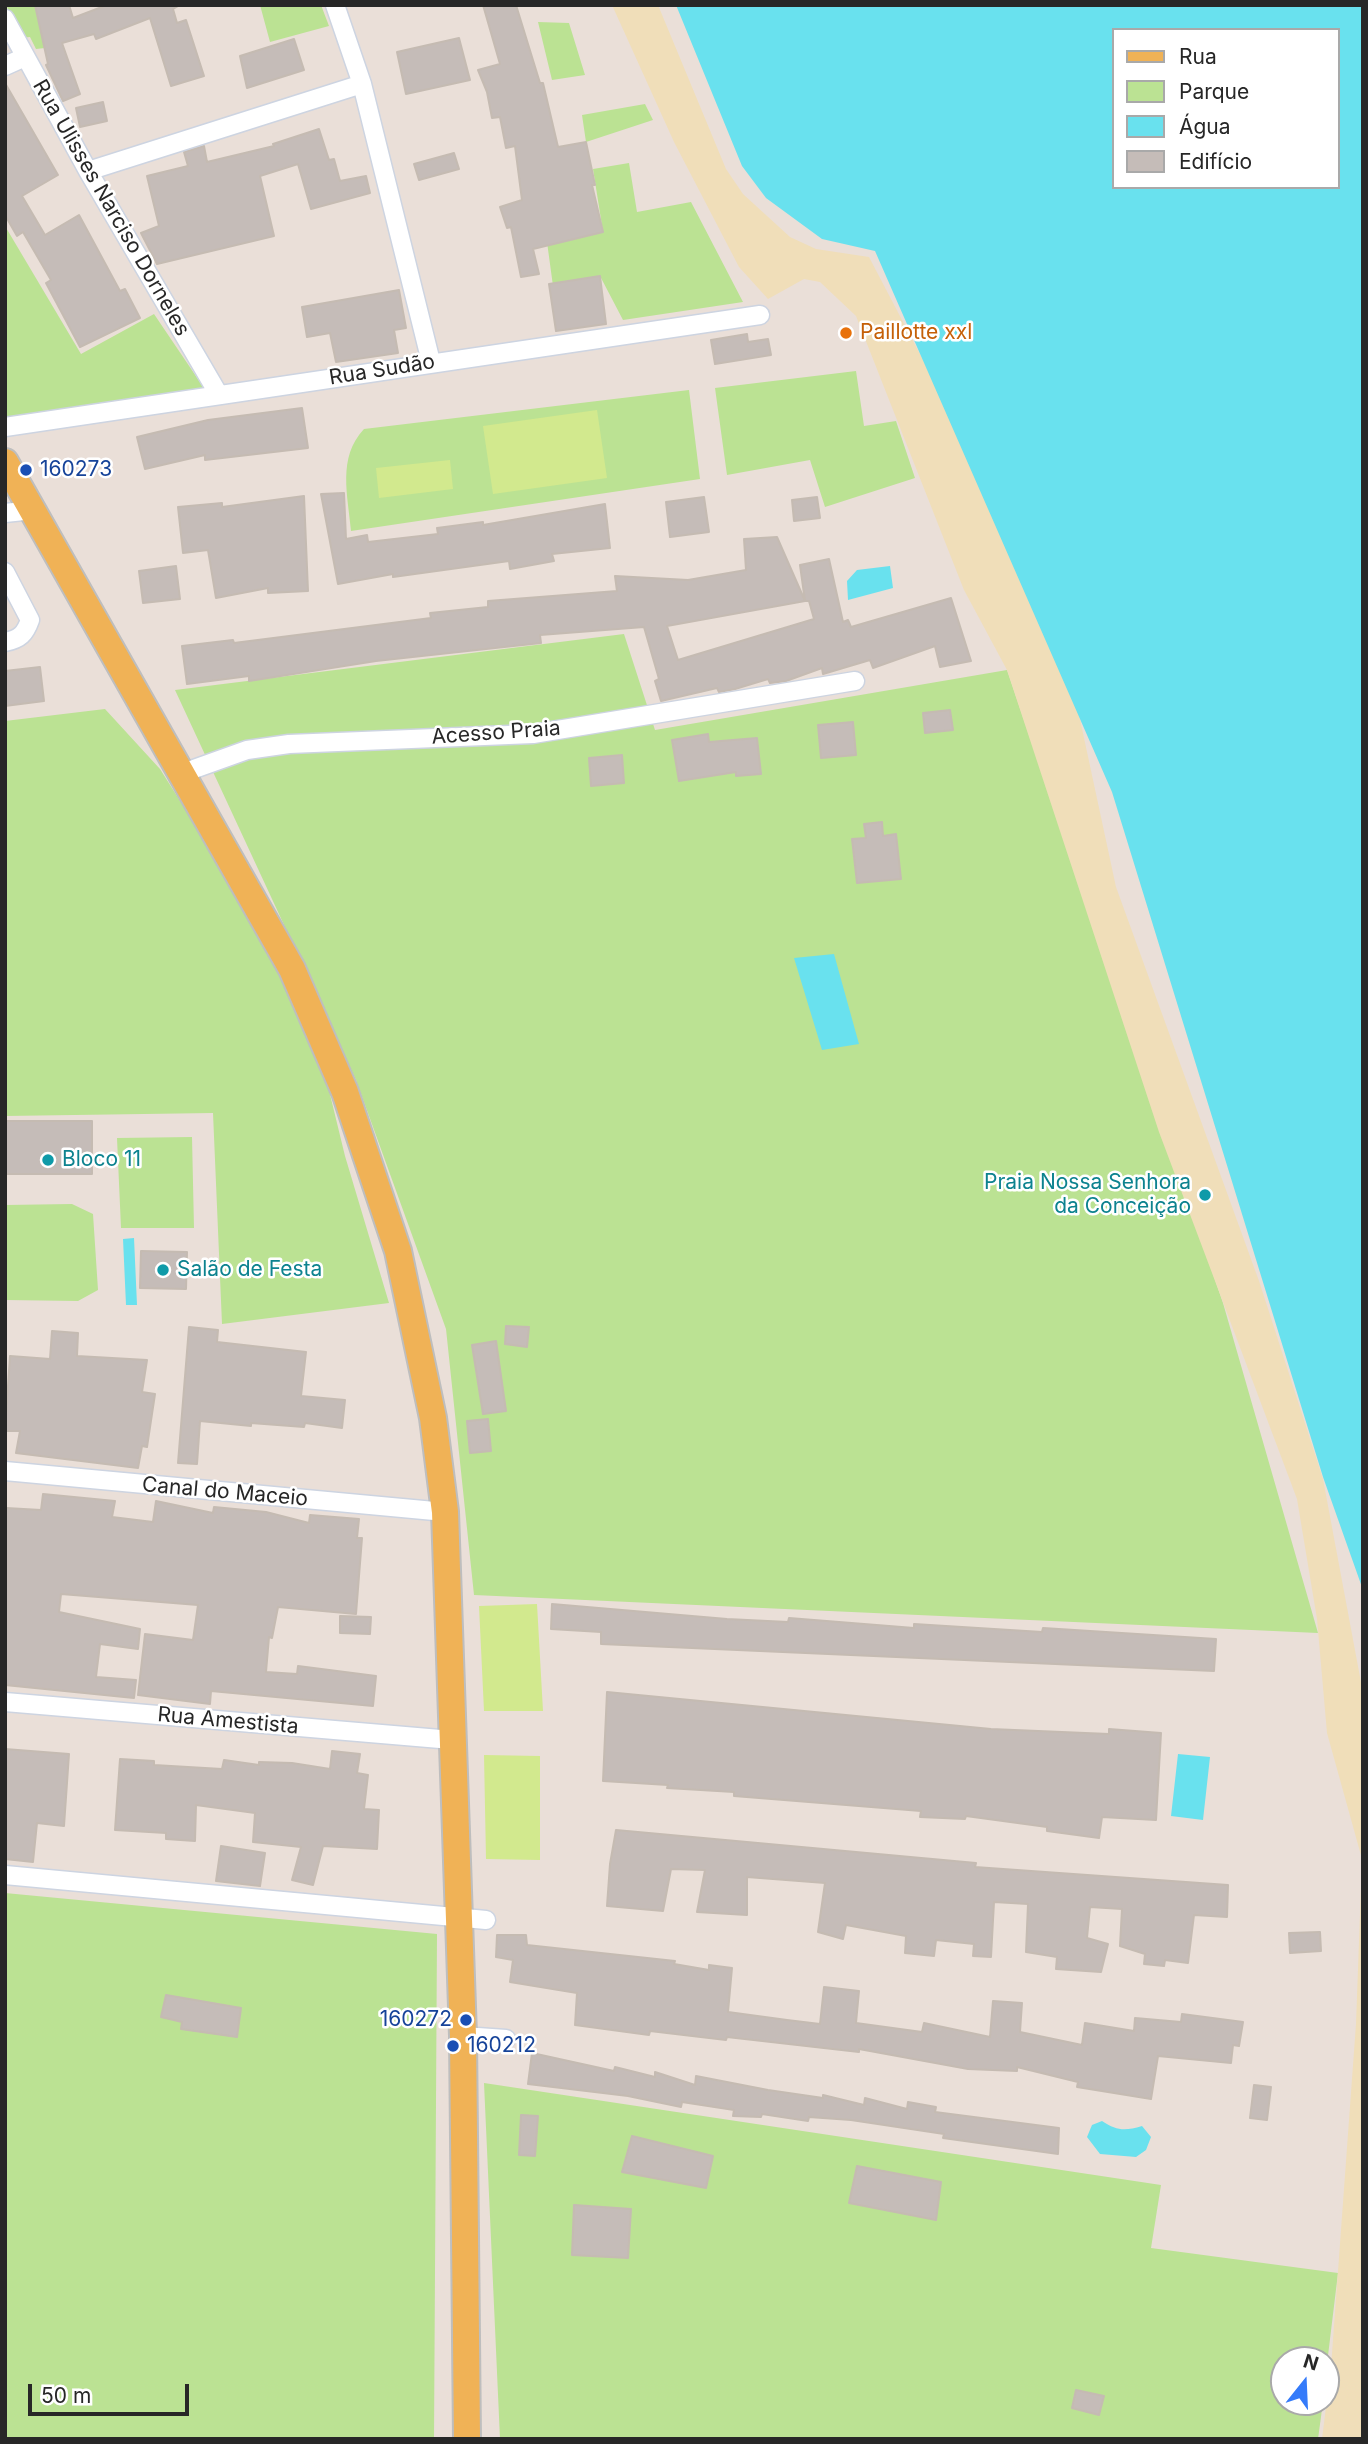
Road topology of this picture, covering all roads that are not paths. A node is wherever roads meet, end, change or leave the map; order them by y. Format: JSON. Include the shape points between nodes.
{"nodes":[{"id":1,"x":335,"y":5,"type":"edge"},
{"id":2,"x":5,"y":19,"type":"edge"},
{"id":3,"x":25,"y":57,"type":"junction"},
{"id":4,"x":5,"y":66,"type":"edge"},
{"id":5,"x":362,"y":84,"type":"junction"},
{"id":6,"x":88,"y":171,"type":"junction"},
{"id":7,"x":760,"y":315,"type":"dead end"},
{"id":8,"x":431,"y":362,"type":"junction"},
{"id":9,"x":219,"y":395,"type":"junction"},
{"id":10,"x":5,"y":427,"type":"edge"},
{"id":11,"x":5,"y":462,"type":"edge"},
{"id":12,"x":33,"y":510,"type":"junction"},
{"id":13,"x":5,"y":513,"type":"edge"},
{"id":14,"x":5,"y":572,"type":"edge"},
{"id":15,"x":5,"y":642,"type":"edge"},
{"id":16,"x":855,"y":681,"type":"dead end"},
{"id":17,"x":180,"y":774,"type":"junction"},
{"id":18,"x":5,"y":1471,"type":"edge"},
{"id":19,"x":445,"y":1512,"type":"junction"},
{"id":20,"x":5,"y":1702,"type":"edge"},
{"id":21,"x":452,"y":1740,"type":"junction"},
{"id":22,"x":5,"y":1875,"type":"edge"},
{"id":23,"x":460,"y":1920,"type":"junction"},
{"id":24,"x":486,"y":1920,"type":"dead end"},
{"id":25,"x":463,"y":2036,"type":"junction"},
{"id":26,"x":506,"y":2039,"type":"dead end"},
{"id":27,"x":467,"y":2439,"type":"edge"}],
"edges":[{"from":1,"to":5,"type":"street"},
{"from":2,"to":3,"type":"street","name":"Rua Ulisses Narciso Dorneles"},
{"from":3,"to":4,"type":"street"},
{"from":3,"to":6,"type":"street","name":"Rua Ulisses Narciso Dorneles"},
{"from":5,"to":6,"type":"street"},
{"from":5,"to":8,"type":"street"},
{"from":6,"to":9,"type":"street","name":"Rua Ulisses Narciso Dorneles"},
{"from":7,"to":8,"type":"street","name":"Rua Sudão"},
{"from":8,"to":9,"type":"street","name":"Rua Sudão"},
{"from":9,"to":10,"type":"street","name":"Rua Sudão"},
{"from":11,"to":12,"type":"main road"},
{"from":12,"to":13,"type":"street"},
{"from":12,"to":17,"type":"main road"},
{"from":14,"to":15,"type":"street","via":[[30,620],[26,631]]},
{"from":16,"to":17,"type":"street","name":"Acesso Praia","via":[[534,734],[289,744],[247,750]]},
{"from":17,"to":19,"type":"main road","via":[[292,969],[345,1092],[398,1251],[433,1418]]},
{"from":18,"to":19,"type":"street","name":"Canal do Maceio"},
{"from":19,"to":21,"type":"main road"},
{"from":20,"to":21,"type":"street","name":"Rua Amestista"},
{"from":21,"to":23,"type":"main road"},
{"from":22,"to":23,"type":"street"},
{"from":23,"to":24,"type":"street"},
{"from":23,"to":25,"type":"main road"},
{"from":25,"to":26,"type":"street"},
{"from":25,"to":27,"type":"main road"}]}
